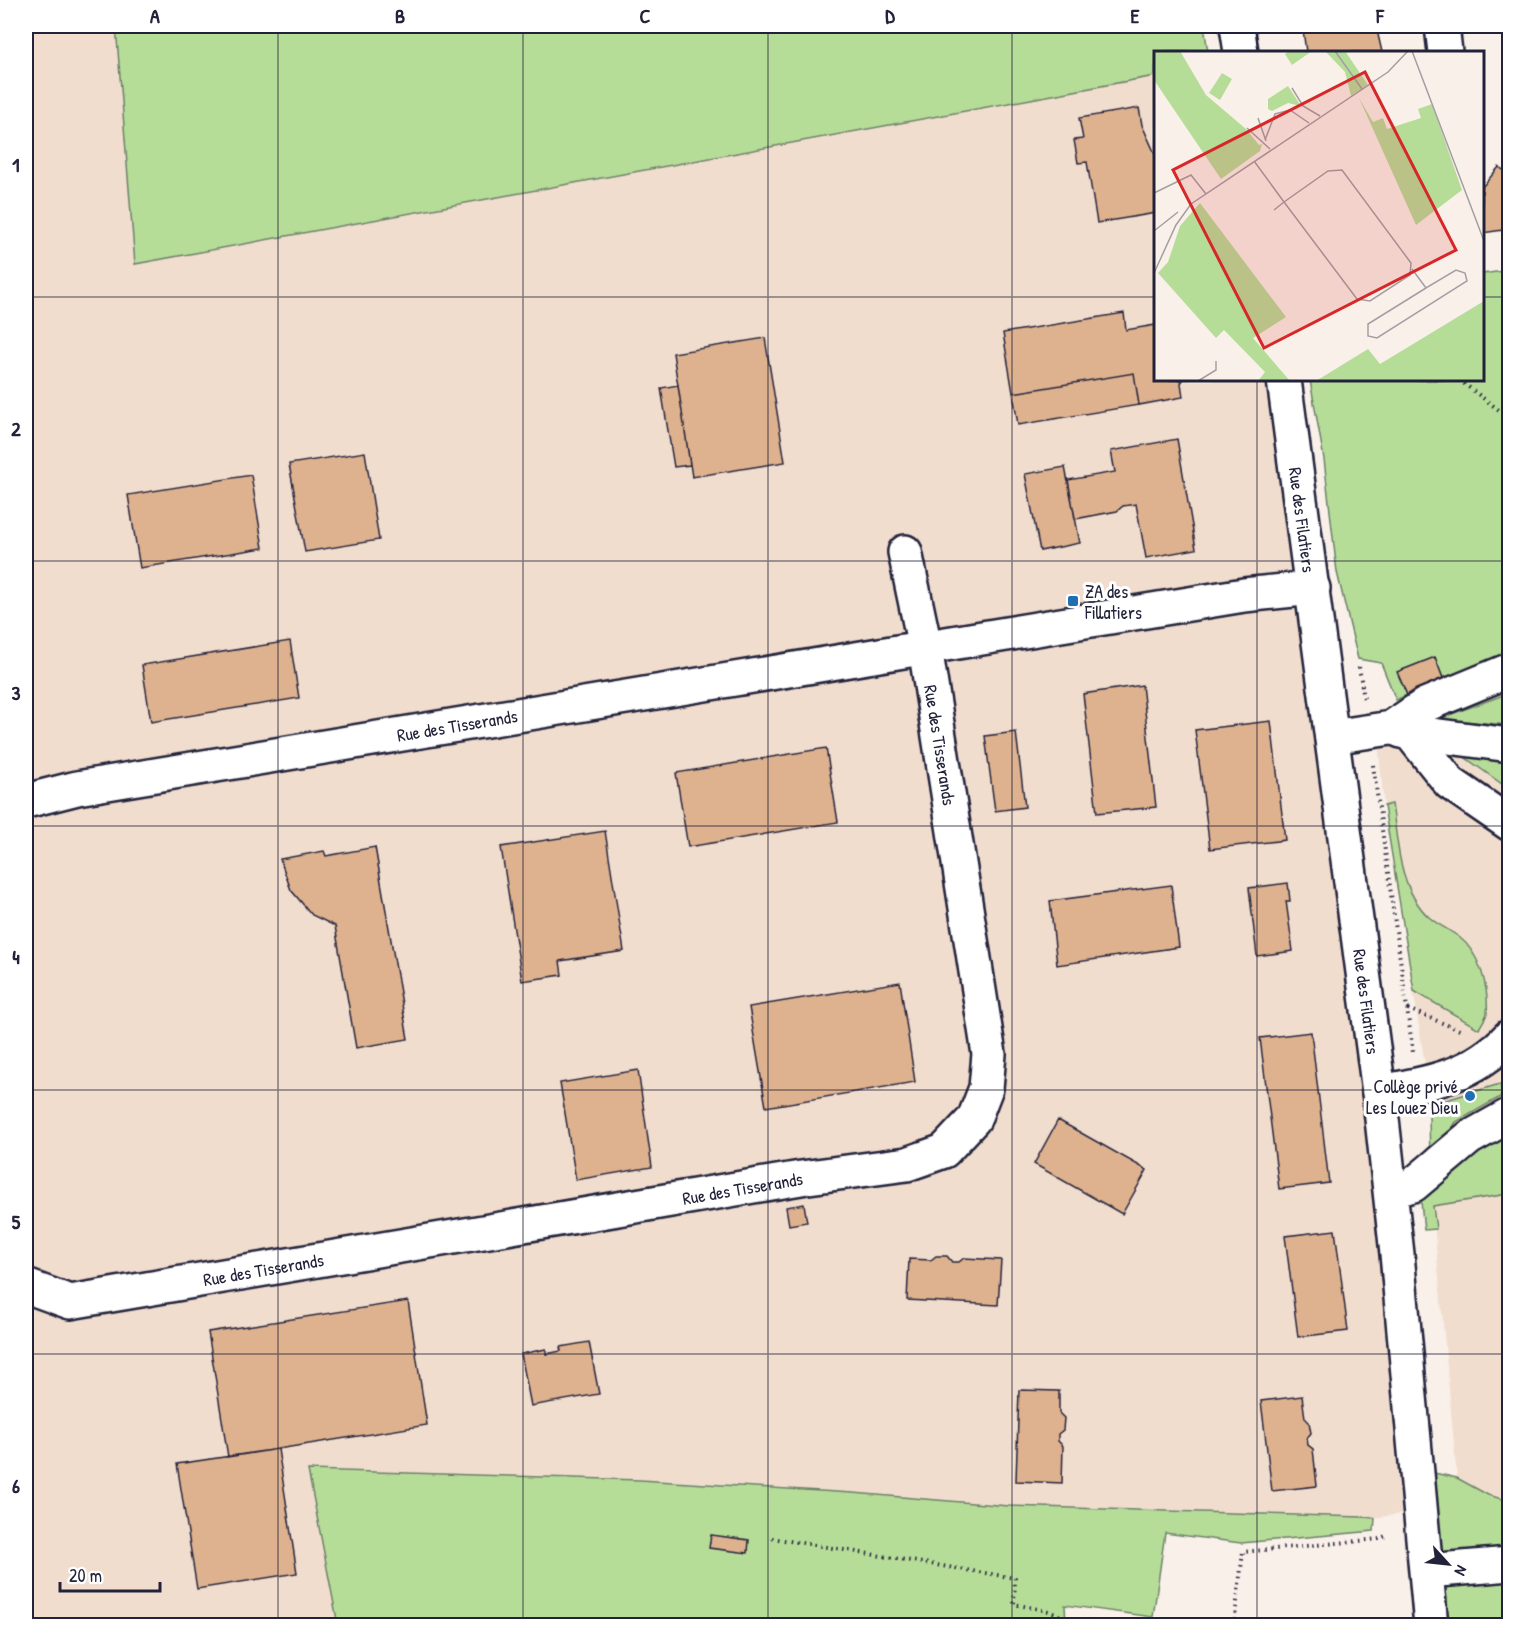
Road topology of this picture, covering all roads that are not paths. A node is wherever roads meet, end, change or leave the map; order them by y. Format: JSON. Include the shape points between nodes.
{"nodes":[{"id":1,"x":1237,"y":26,"type":"edge"},
{"id":2,"x":1442,"y":26,"type":"edge"},
{"id":3,"x":1241,"y":51,"type":"edge"},
{"id":4,"x":1445,"y":51,"type":"edge"},
{"id":5,"x":1284,"y":381,"type":"edge"},
{"id":6,"x":905,"y":552,"type":"dead end"},
{"id":7,"x":1312,"y":588,"type":"junction"},
{"id":8,"x":925,"y":647,"type":"junction"},
{"id":9,"x":1509,"y":670,"type":"edge"},
{"id":10,"x":1401,"y":731,"type":"junction"},
{"id":11,"x":1332,"y":737,"type":"junction"},
{"id":12,"x":1509,"y":745,"type":"edge"},
{"id":13,"x":26,"y":801,"type":"edge"},
{"id":14,"x":1509,"y":824,"type":"edge"},
{"id":15,"x":1509,"y":1036,"type":"edge"},
{"id":16,"x":1379,"y":1092,"type":"junction"},
{"id":17,"x":1509,"y":1115,"type":"edge"},
{"id":18,"x":1391,"y":1191,"type":"junction"},
{"id":19,"x":26,"y":1286,"type":"edge"},
{"id":20,"x":1509,"y":1564,"type":"edge"},
{"id":21,"x":1427,"y":1571,"type":"junction"},
{"id":22,"x":1431,"y":1626,"type":"edge"}],
"edges":[{"from":1,"to":3,"type":"street"},
{"from":2,"to":4,"type":"street"},
{"from":5,"to":7,"type":"street","name":"Rue des Filatiers"},
{"from":6,"to":8,"type":"street","name":"Rue des Tisserands"},
{"from":7,"to":8,"type":"street","name":"Rue des Tisserands"},
{"from":7,"to":11,"type":"street","name":"Rue des Filatiers"},
{"from":8,"to":13,"type":"street","name":"Rue des Tisserands","via":[[77,788]]},
{"from":8,"to":19,"type":"street","name":"Rue des Tisserands","via":[[989,1054],[986,1088],[974,1119],[944,1151],[907,1164],[789,1180],[70,1302]]},
{"from":9,"to":10,"type":"street","via":[[1425,705]]},
{"from":10,"to":11,"type":"street"},
{"from":10,"to":12,"type":"street"},
{"from":10,"to":14,"type":"street","via":[[1450,783]]},
{"from":11,"to":16,"type":"street","name":"Rue des Filatiers"},
{"from":15,"to":16,"type":"street","via":[[1493,1054],[1466,1071]]},
{"from":16,"to":18,"type":"street","name":"Rue des Filatiers"},
{"from":17,"to":18,"type":"street","via":[[1469,1138],[1413,1185]]},
{"from":18,"to":21,"type":"street","name":"Rue des Filatiers"},
{"from":20,"to":21,"type":"street"},
{"from":21,"to":22,"type":"street","name":"Rue des Filatiers"}]}
